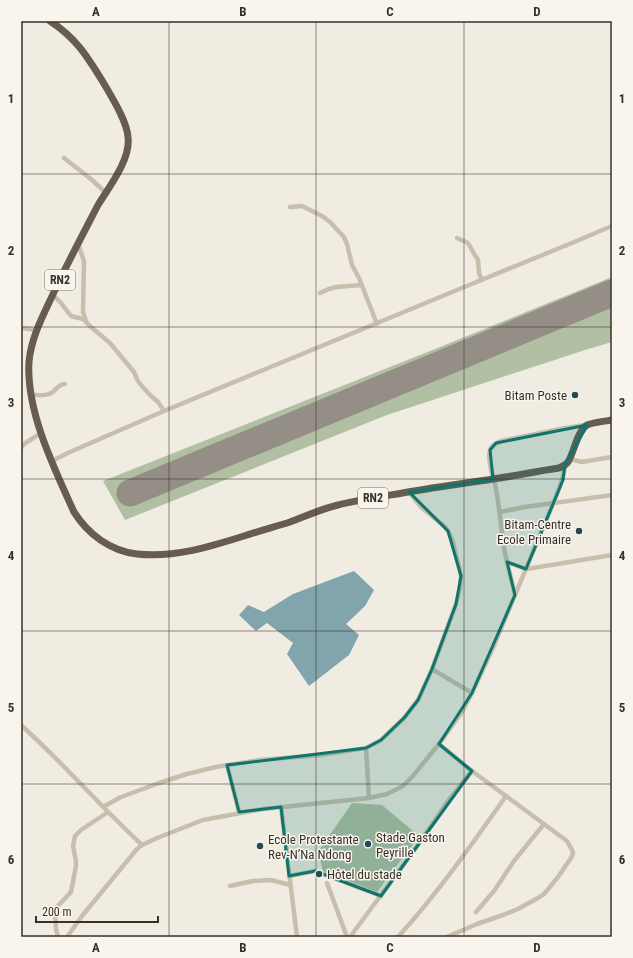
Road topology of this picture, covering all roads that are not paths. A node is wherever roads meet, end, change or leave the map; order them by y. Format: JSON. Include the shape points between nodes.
{"nodes":[{"id":1,"x":50,"y":21,"type":"edge"},
{"id":2,"x":64,"y":158,"type":"dead end"},
{"id":3,"x":106,"y":193,"type":"junction"},
{"id":4,"x":290,"y":207,"type":"dead end"},
{"id":5,"x":612,"y":226,"type":"edge"},
{"id":6,"x":457,"y":238,"type":"dead end"},
{"id":7,"x":78,"y":244,"type":"junction"},
{"id":8,"x":482,"y":280,"type":"junction"},
{"id":9,"x":362,"y":285,"type":"junction"},
{"id":10,"x":320,"y":293,"type":"dead end"},
{"id":11,"x":53,"y":296,"type":"junction"},
{"id":12,"x":87,"y":322,"type":"junction"},
{"id":13,"x":377,"y":324,"type":"junction"},
{"id":14,"x":21,"y":328,"type":"edge"},
{"id":15,"x":37,"y":330,"type":"junction"},
{"id":16,"x":65,"y":384,"type":"dead end"},
{"id":17,"x":31,"y":395,"type":"junction"},
{"id":18,"x":164,"y":411,"type":"junction"},
{"id":19,"x":612,"y":420,"type":"edge"},
{"id":20,"x":587,"y":425,"type":"junction"},
{"id":21,"x":41,"y":433,"type":"junction"},
{"id":22,"x":21,"y":448,"type":"edge"},
{"id":23,"x":612,"y":457,"type":"edge"},
{"id":24,"x":52,"y":461,"type":"junction"},
{"id":25,"x":567,"y":462,"type":"junction"},
{"id":26,"x":494,"y":479,"type":"junction"},
{"id":27,"x":409,"y":492,"type":"junction"},
{"id":28,"x":612,"y":495,"type":"edge"},
{"id":29,"x":553,"y":504,"type":"junction"},
{"id":30,"x":500,"y":512,"type":"junction"},
{"id":31,"x":612,"y":555,"type":"edge"},
{"id":32,"x":507,"y":562,"type":"junction"},
{"id":33,"x":526,"y":569,"type":"junction"},
{"id":34,"x":515,"y":595,"type":"junction"},
{"id":35,"x":432,"y":669,"type":"junction"},
{"id":36,"x":472,"y":693,"type":"junction"},
{"id":37,"x":21,"y":725,"type":"edge"},
{"id":38,"x":439,"y":744,"type":"junction"},
{"id":39,"x":366,"y":748,"type":"junction"},
{"id":40,"x":227,"y":765,"type":"junction"},
{"id":41,"x":472,"y":771,"type":"junction"},
{"id":42,"x":506,"y":796,"type":"junction"},
{"id":43,"x":369,"y":798,"type":"junction"},
{"id":44,"x":104,"y":807,"type":"junction"},
{"id":45,"x":281,"y":807,"type":"junction"},
{"id":46,"x":108,"y":812,"type":"junction"},
{"id":47,"x":239,"y":812,"type":"junction"},
{"id":48,"x":544,"y":824,"type":"junction"},
{"id":49,"x":142,"y":845,"type":"junction"},
{"id":50,"x":289,"y":876,"type":"junction"},
{"id":51,"x":326,"y":883,"type":"dead end"},
{"id":52,"x":290,"y":885,"type":"junction"},
{"id":53,"x":230,"y":886,"type":"dead end"},
{"id":54,"x":381,"y":896,"type":"junction"},
{"id":55,"x":476,"y":912,"type":"dead end"},
{"id":56,"x":58,"y":937,"type":"edge"},
{"id":57,"x":67,"y":937,"type":"edge"},
{"id":58,"x":297,"y":937,"type":"edge"},
{"id":59,"x":346,"y":937,"type":"edge"},
{"id":60,"x":350,"y":937,"type":"edge"},
{"id":61,"x":398,"y":937,"type":"edge"},
{"id":62,"x":447,"y":937,"type":"edge"}],
"edges":[{"from":1,"to":3,"type":"highway","number":"RN2","via":[[70,36],[89,59],[110,94],[126,129],[128,147],[119,171]]},
{"from":2,"to":3,"type":"street"},
{"from":3,"to":7,"type":"highway","number":"RN2"},
{"from":4,"to":9,"type":"street","via":[[306,207],[322,216],[338,230],[346,241],[352,264]]},
{"from":5,"to":8,"type":"street"},
{"from":6,"to":8,"type":"street","via":[[468,244],[478,260]]},
{"from":7,"to":11,"type":"highway","number":"RN2"},
{"from":7,"to":12,"type":"street","via":[[84,261],[83,312]]},
{"from":8,"to":13,"type":"street"},
{"from":9,"to":10,"type":"street","via":[[336,287]]},
{"from":9,"to":13,"type":"street"},
{"from":11,"to":12,"type":"street","via":[[71,316]]},
{"from":11,"to":15,"type":"highway","number":"RN2"},
{"from":12,"to":18,"type":"street","via":[[110,343]]},
{"from":13,"to":18,"type":"street"},
{"from":14,"to":15,"type":"street"},
{"from":15,"to":17,"type":"highway","number":"RN2","via":[[30,351]]},
{"from":16,"to":17,"type":"street","via":[[59,385],[48,395]]},
{"from":17,"to":21,"type":"highway","number":"RN2"},
{"from":18,"to":24,"type":"street"},
{"from":19,"to":20,"type":"highway"},
{"from":20,"to":25,"type":"highway","via":[[582,430]]},
{"from":20,"to":26,"type":"street","via":[[496,443],[490,450]]},
{"from":21,"to":22,"type":"street"},
{"from":21,"to":24,"type":"highway","number":"RN2"},
{"from":23,"to":25,"type":"street"},
{"from":24,"to":27,"type":"highway","number":"RN2","via":[[81,523],[111,546],[136,554],[195,551],[322,509]]},
{"from":25,"to":26,"type":"highway","number":"RN2","via":[[559,468]]},
{"from":25,"to":29,"type":"street"},
{"from":26,"to":27,"type":"highway","number":"RN2"},
{"from":26,"to":30,"type":"street"},
{"from":27,"to":35,"type":"street","via":[[421,507],[448,531],[461,576],[456,604]]},
{"from":28,"to":29,"type":"street"},
{"from":29,"to":30,"type":"street"},
{"from":29,"to":33,"type":"street"},
{"from":30,"to":32,"type":"street"},
{"from":31,"to":33,"type":"street"},
{"from":32,"to":33,"type":"street"},
{"from":32,"to":34,"type":"street"},
{"from":33,"to":34,"type":"street"},
{"from":34,"to":36,"type":"street"},
{"from":35,"to":36,"type":"street"},
{"from":35,"to":39,"type":"street","via":[[418,700],[404,718],[380,740]]},
{"from":36,"to":38,"type":"street"},
{"from":37,"to":44,"type":"street"},
{"from":38,"to":41,"type":"street"},
{"from":38,"to":43,"type":"street","via":[[403,786],[387,794]]},
{"from":39,"to":40,"type":"street"},
{"from":39,"to":43,"type":"street"},
{"from":40,"to":44,"type":"street","via":[[159,783],[121,797]]},
{"from":40,"to":47,"type":"street"},
{"from":41,"to":42,"type":"street"},
{"from":41,"to":54,"type":"street"},
{"from":42,"to":48,"type":"street"},
{"from":42,"to":61,"type":"street","via":[[427,904]]},
{"from":43,"to":45,"type":"street"},
{"from":44,"to":46,"type":"street"},
{"from":45,"to":47,"type":"street"},
{"from":45,"to":50,"type":"street"},
{"from":46,"to":49,"type":"street"},
{"from":46,"to":56,"type":"street","via":[[75,836],[73,846],[76,866],[71,892],[55,909]]},
{"from":47,"to":49,"type":"street","via":[[203,820]]},
{"from":48,"to":55,"type":"street"},
{"from":48,"to":62,"type":"street","via":[[567,841],[573,853],[548,890],[518,909]]},
{"from":49,"to":57,"type":"street"},
{"from":50,"to":52,"type":"street"},
{"from":50,"to":54,"type":"street","via":[[315,871]]},
{"from":51,"to":59,"type":"street"},
{"from":52,"to":53,"type":"street","via":[[271,880]]},
{"from":52,"to":58,"type":"street"},
{"from":54,"to":60,"type":"street"}]}
